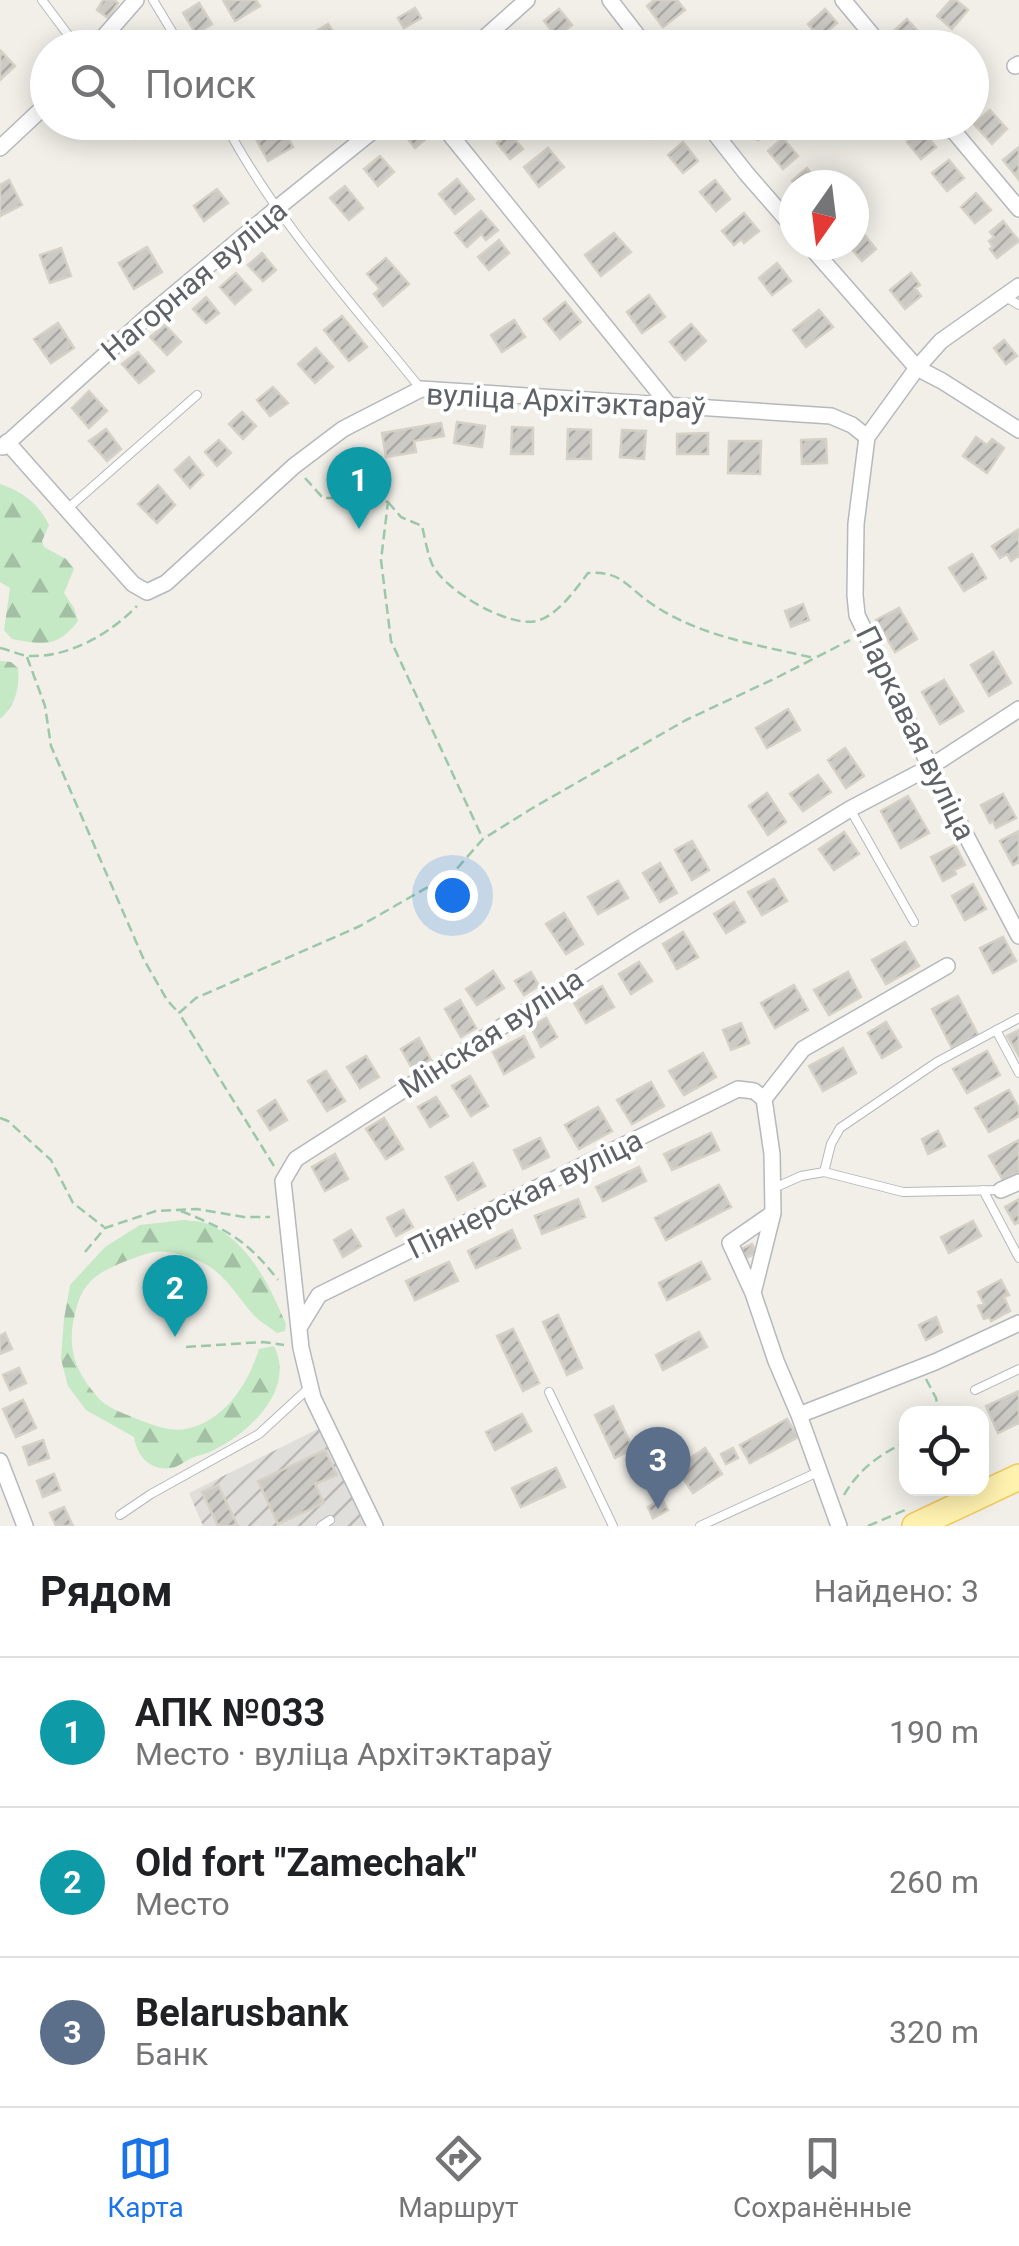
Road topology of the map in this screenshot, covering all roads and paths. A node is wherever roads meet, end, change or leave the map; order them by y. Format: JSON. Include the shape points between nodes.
{"nodes":[{"id":1,"x":42,"y":0,"type":"edge"},
{"id":2,"x":136,"y":0,"type":"edge"},
{"id":3,"x":153,"y":0,"type":"edge"},
{"id":4,"x":527,"y":0,"type":"edge"},
{"id":5,"x":610,"y":0,"type":"edge"},
{"id":6,"x":843,"y":0,"type":"edge"},
{"id":7,"x":64,"y":30,"type":"edge"},
{"id":8,"x":110,"y":30,"type":"edge"},
{"id":9,"x":171,"y":30,"type":"edge"},
{"id":10,"x":493,"y":30,"type":"edge"},
{"id":11,"x":633,"y":30,"type":"edge"},
{"id":12,"x":868,"y":30,"type":"edge"},
{"id":13,"x":30,"y":119,"type":"edge"},
{"id":14,"x":234,"y":140,"type":"edge"},
{"id":15,"x":362,"y":140,"type":"edge"},
{"id":16,"x":455,"y":140,"type":"edge"},
{"id":17,"x":721,"y":140,"type":"edge"},
{"id":18,"x":961,"y":140,"type":"edge"},
{"id":19,"x":0,"y":148,"type":"edge"},
{"id":20,"x":276,"y":209,"type":"junction"},
{"id":21,"x":1019,"y":209,"type":"edge"},
{"id":22,"x":779,"y":210,"type":"edge"},
{"id":23,"x":822,"y":260,"type":"edge"},
{"id":24,"x":1012,"y":291,"type":"edge"},
{"id":25,"x":1019,"y":306,"type":"edge"},
{"id":26,"x":917,"y":368,"type":"junction"},
{"id":27,"x":422,"y":389,"type":"junction"},
{"id":28,"x":197,"y":395,"type":"dead end"},
{"id":29,"x":669,"y":405,"type":"junction"},
{"id":30,"x":1019,"y":430,"type":"edge"},
{"id":31,"x":866,"y":436,"type":"junction"},
{"id":32,"x":4,"y":446,"type":"edge"},
{"id":33,"x":294,"y":466,"type":"junction"},
{"id":34,"x":388,"y":502,"type":"junction"},
{"id":35,"x":66,"y":510,"type":"junction"},
{"id":36,"x":148,"y":592,"type":"junction"},
{"id":37,"x":865,"y":632,"type":"junction"},
{"id":38,"x":0,"y":648,"type":"edge"},
{"id":39,"x":28,"y":657,"type":"junction"},
{"id":40,"x":815,"y":658,"type":"junction"},
{"id":41,"x":1019,"y":709,"type":"edge"},
{"id":42,"x":930,"y":768,"type":"junction"},
{"id":43,"x":850,"y":809,"type":"junction"},
{"id":44,"x":483,"y":839,"type":"junction"},
{"id":45,"x":914,"y":922,"type":"dead end"},
{"id":46,"x":1019,"y":936,"type":"edge"},
{"id":47,"x":947,"y":966,"type":"dead end"},
{"id":48,"x":180,"y":1014,"type":"junction"},
{"id":49,"x":1019,"y":1018,"type":"edge"},
{"id":50,"x":996,"y":1030,"type":"junction"},
{"id":51,"x":1019,"y":1073,"type":"edge"},
{"id":52,"x":764,"y":1099,"type":"junction"},
{"id":53,"x":0,"y":1118,"type":"edge"},
{"id":54,"x":824,"y":1172,"type":"junction"},
{"id":55,"x":283,"y":1181,"type":"junction"},
{"id":56,"x":1019,"y":1182,"type":"edge"},
{"id":57,"x":772,"y":1189,"type":"junction"},
{"id":58,"x":983,"y":1190,"type":"junction"},
{"id":59,"x":1001,"y":1190,"type":"joint"},
{"id":60,"x":177,"y":1210,"type":"junction"},
{"id":61,"x":773,"y":1212,"type":"junction"},
{"id":62,"x":286,"y":1216,"type":"junction"},
{"id":63,"x":105,"y":1228,"type":"junction"},
{"id":64,"x":84,"y":1252,"type":"dead end"},
{"id":65,"x":1019,"y":1258,"type":"edge"},
{"id":66,"x":753,"y":1293,"type":"junction"},
{"id":67,"x":294,"y":1301,"type":"junction"},
{"id":68,"x":1019,"y":1323,"type":"edge"},
{"id":69,"x":300,"y":1326,"type":"junction"},
{"id":70,"x":186,"y":1348,"type":"dead end"},
{"id":71,"x":301,"y":1348,"type":"junction"},
{"id":72,"x":935,"y":1362,"type":"junction"},
{"id":73,"x":1019,"y":1369,"type":"edge"},
{"id":74,"x":310,"y":1387,"type":"junction"},
{"id":75,"x":975,"y":1390,"type":"dead end"},
{"id":76,"x":549,"y":1392,"type":"dead end"},
{"id":77,"x":938,"y":1406,"type":"edge"},
{"id":78,"x":799,"y":1415,"type":"junction"},
{"id":79,"x":899,"y":1445,"type":"edge"},
{"id":80,"x":0,"y":1461,"type":"edge"},
{"id":81,"x":818,"y":1472,"type":"junction"},
{"id":82,"x":1019,"y":1477,"type":"edge"},
{"id":83,"x":120,"y":1515,"type":"dead end"},
{"id":84,"x":837,"y":1518,"type":"edge"},
{"id":85,"x":330,"y":1520,"type":"dead end"},
{"id":86,"x":25,"y":1526,"type":"edge"},
{"id":87,"x":321,"y":1526,"type":"edge"},
{"id":88,"x":375,"y":1526,"type":"edge"},
{"id":89,"x":613,"y":1526,"type":"edge"},
{"id":90,"x":700,"y":1526,"type":"edge"},
{"id":91,"x":915,"y":1526,"type":"edge"}],
"edges":[{"from":1,"to":7,"type":"lane"},
{"from":2,"to":8,"type":"street"},
{"from":3,"to":9,"type":"lane"},
{"from":4,"to":10,"type":"street"},
{"from":5,"to":11,"type":"street"},
{"from":6,"to":12,"type":"street"},
{"from":13,"to":19,"type":"street"},
{"from":14,"to":20,"type":"lane"},
{"from":15,"to":20,"type":"street","name":"Нагорная вуліца"},
{"from":16,"to":29,"type":"street"},
{"from":17,"to":22,"type":"street"},
{"from":18,"to":21,"type":"street"},
{"from":20,"to":27,"type":"lane"},
{"from":20,"to":32,"type":"street","name":"Нагорная вуліца"},
{"from":23,"to":26,"type":"street"},
{"from":24,"to":25,"type":"lane"},
{"from":24,"to":26,"type":"street","via":[[941,341]]},
{"from":26,"to":30,"type":"street"},
{"from":26,"to":31,"type":"street"},
{"from":27,"to":29,"type":"street","name":"вуліца Архітэктараў"},
{"from":27,"to":33,"type":"street","name":"вуліца Архітэктараў","via":[[342,429]]},
{"from":28,"to":35,"type":"lane"},
{"from":29,"to":31,"type":"street","name":"вуліца Архітэктараў","via":[[830,416]]},
{"from":31,"to":37,"type":"street","name":"Паркавая вуліца","via":[[855,594]]},
{"from":32,"to":35,"type":"street"},
{"from":33,"to":34,"type":"path","via":[[324,498]]},
{"from":33,"to":36,"type":"street","name":"вуліца Архітэктараў","via":[[166,584]]},
{"from":34,"to":40,"type":"path","via":[[401,518],[422,526],[432,565],[450,587],[502,617],[538,621],[588,573],[603,572],[692,626]]},
{"from":34,"to":44,"type":"path","via":[[381,560],[391,641]]},
{"from":35,"to":36,"type":"street","via":[[132,584]]},
{"from":36,"to":39,"type":"path","via":[[96,637]]},
{"from":37,"to":40,"type":"path"},
{"from":37,"to":42,"type":"street","name":"Паркавая вуліца"},
{"from":38,"to":39,"type":"path"},
{"from":39,"to":48,"type":"path","via":[[51,746],[144,960]]},
{"from":40,"to":44,"type":"path","via":[[686,720]]},
{"from":41,"to":42,"type":"street","name":"Мінская вуліца"},
{"from":42,"to":43,"type":"street","name":"Мінская вуліца"},
{"from":42,"to":46,"type":"street","name":"Паркавая вуліца"},
{"from":43,"to":45,"type":"lane"},
{"from":43,"to":55,"type":"street","name":"Мінская вуліца","via":[[296,1158]]},
{"from":44,"to":48,"type":"path","via":[[454,872],[360,926],[196,998]]},
{"from":47,"to":52,"type":"street","via":[[803,1049]]},
{"from":48,"to":55,"type":"path"},
{"from":49,"to":50,"type":"lane"},
{"from":50,"to":51,"type":"lane"},
{"from":50,"to":54,"type":"lane","via":[[840,1128]]},
{"from":52,"to":57,"type":"street"},
{"from":52,"to":69,"type":"street","name":"Піянерская вуліца","via":[[738,1089],[319,1295]]},
{"from":53,"to":63,"type":"path","via":[[51,1160],[73,1202]]},
{"from":54,"to":57,"type":"lane"},
{"from":54,"to":58,"type":"lane","via":[[903,1192]]},
{"from":55,"to":62,"type":"street"},
{"from":56,"to":59,"type":"street"},
{"from":57,"to":61,"type":"street"},
{"from":58,"to":59,"type":"lane"},
{"from":58,"to":65,"type":"lane"},
{"from":60,"to":62,"type":"path"},
{"from":60,"to":63,"type":"path"},
{"from":60,"to":67,"type":"path","via":[[224,1228],[259,1255]]},
{"from":61,"to":66,"type":"street"},
{"from":61,"to":66,"type":"street","via":[[730,1243]]},
{"from":62,"to":67,"type":"street"},
{"from":63,"to":64,"type":"path"},
{"from":66,"to":78,"type":"street"},
{"from":67,"to":69,"type":"street"},
{"from":68,"to":72,"type":"street"},
{"from":69,"to":71,"type":"street"},
{"from":70,"to":71,"type":"path","via":[[264,1342]]},
{"from":71,"to":74,"type":"street"},
{"from":72,"to":77,"type":"path","via":[[924,1374]]},
{"from":72,"to":78,"type":"street"},
{"from":73,"to":75,"type":"lane"},
{"from":74,"to":83,"type":"lane","via":[[259,1434]]},
{"from":74,"to":88,"type":"street"},
{"from":76,"to":89,"type":"lane"},
{"from":78,"to":81,"type":"street"},
{"from":79,"to":84,"type":"path","via":[[856,1475]]},
{"from":80,"to":86,"type":"street"},
{"from":81,"to":84,"type":"street"},
{"from":81,"to":90,"type":"lane"},
{"from":82,"to":91,"type":"main road"},
{"from":85,"to":87,"type":"lane"}]}
